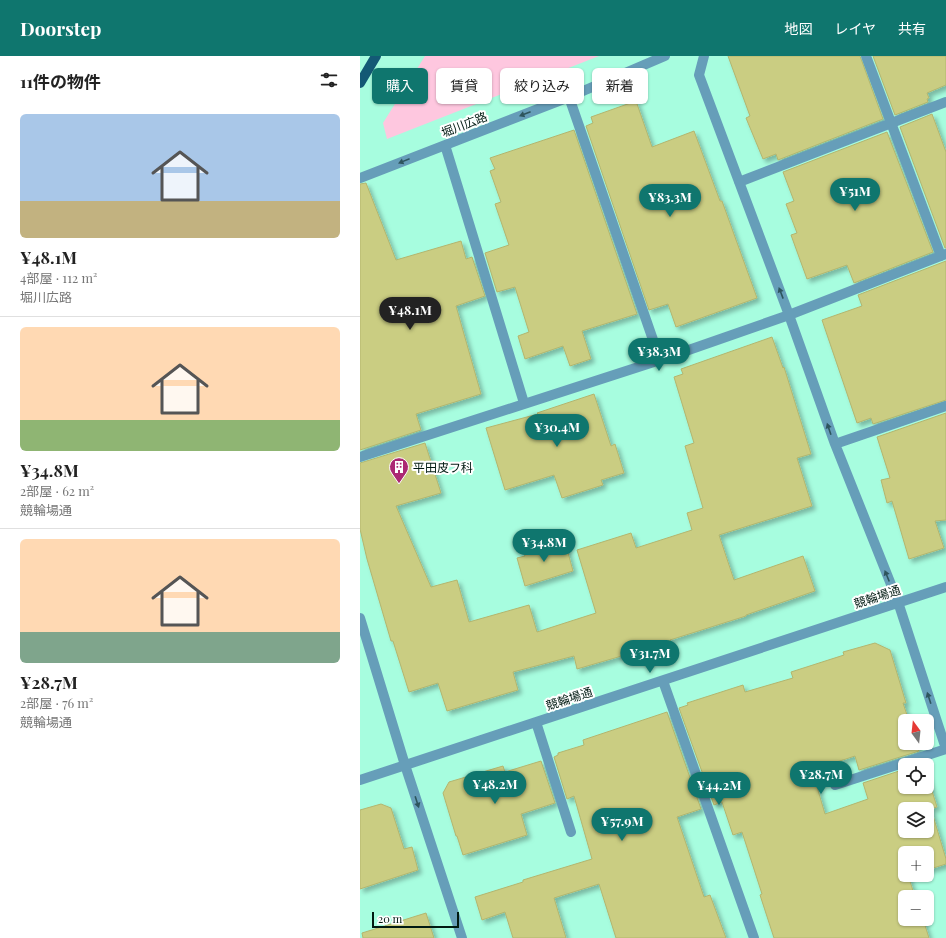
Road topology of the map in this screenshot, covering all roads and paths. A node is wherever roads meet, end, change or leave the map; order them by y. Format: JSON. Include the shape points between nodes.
{"nodes":[{"id":1,"x":376,"y":56,"type":"edge"},
{"id":2,"x":665,"y":56,"type":"edge"},
{"id":3,"x":704,"y":56,"type":"edge"},
{"id":4,"x":866,"y":56,"type":"edge"},
{"id":5,"x":360,"y":82,"type":"edge"},
{"id":6,"x":584,"y":91,"type":"edge"},
{"id":7,"x":946,"y":102,"type":"edge"},
{"id":8,"x":551,"y":104,"type":"edge"},
{"id":9,"x":571,"y":104,"type":"edge"},
{"id":10,"x":891,"y":123,"type":"junction"},
{"id":11,"x":445,"y":145,"type":"junction"},
{"id":12,"x":360,"y":178,"type":"edge"},
{"id":13,"x":739,"y":182,"type":"junction"},
{"id":14,"x":944,"y":255,"type":"edge"},
{"id":15,"x":789,"y":315,"type":"junction"},
{"id":16,"x":660,"y":360,"type":"junction"},
{"id":17,"x":524,"y":403,"type":"junction"},
{"id":18,"x":946,"y":406,"type":"edge"},
{"id":19,"x":834,"y":444,"type":"junction"},
{"id":20,"x":360,"y":456,"type":"edge"},
{"id":21,"x":946,"y":587,"type":"edge"},
{"id":22,"x":898,"y":602,"type":"junction"},
{"id":23,"x":360,"y":618,"type":"edge"},
{"id":24,"x":663,"y":681,"type":"junction"},
{"id":25,"x":536,"y":722,"type":"junction"},
{"id":26,"x":946,"y":749,"type":"edge"},
{"id":27,"x":405,"y":765,"type":"junction"},
{"id":28,"x":360,"y":780,"type":"edge"},
{"id":29,"x":835,"y":785,"type":"dead end"},
{"id":30,"x":571,"y":832,"type":"dead end"},
{"id":31,"x":462,"y":938,"type":"edge"},
{"id":32,"x":754,"y":938,"type":"edge"}],
"edges":[{"from":1,"to":5,"type":"main road"},
{"from":2,"to":6,"type":"street","name":"堀川広路"},
{"from":3,"to":13,"type":"street","via":[[699,75]]},
{"from":4,"to":10,"type":"street"},
{"from":7,"to":10,"type":"street"},
{"from":8,"to":11,"type":"street","name":"堀川広路","one_way":true},
{"from":9,"to":16,"type":"street"},
{"from":10,"to":13,"type":"street"},
{"from":10,"to":14,"type":"street"},
{"from":11,"to":12,"type":"street","name":"堀川広路","one_way":true},
{"from":11,"to":17,"type":"street"},
{"from":15,"to":13,"type":"street","one_way":true},
{"from":14,"to":15,"type":"street"},
{"from":15,"to":16,"type":"street"},
{"from":19,"to":15,"type":"street","one_way":true},
{"from":16,"to":17,"type":"street"},
{"from":17,"to":20,"type":"street"},
{"from":18,"to":19,"type":"street"},
{"from":22,"to":19,"type":"street","one_way":true},
{"from":21,"to":22,"type":"street","name":"競輪場通"},
{"from":22,"to":24,"type":"street","name":"競輪場通"},
{"from":26,"to":22,"type":"street","one_way":true},
{"from":23,"to":27,"type":"street"},
{"from":24,"to":25,"type":"street","name":"競輪場通"},
{"from":24,"to":32,"type":"street"},
{"from":25,"to":27,"type":"street","name":"競輪場通"},
{"from":25,"to":30,"type":"street"},
{"from":26,"to":29,"type":"street"},
{"from":27,"to":28,"type":"street","name":"競輪場通"},
{"from":27,"to":31,"type":"street","one_way":true}]}
